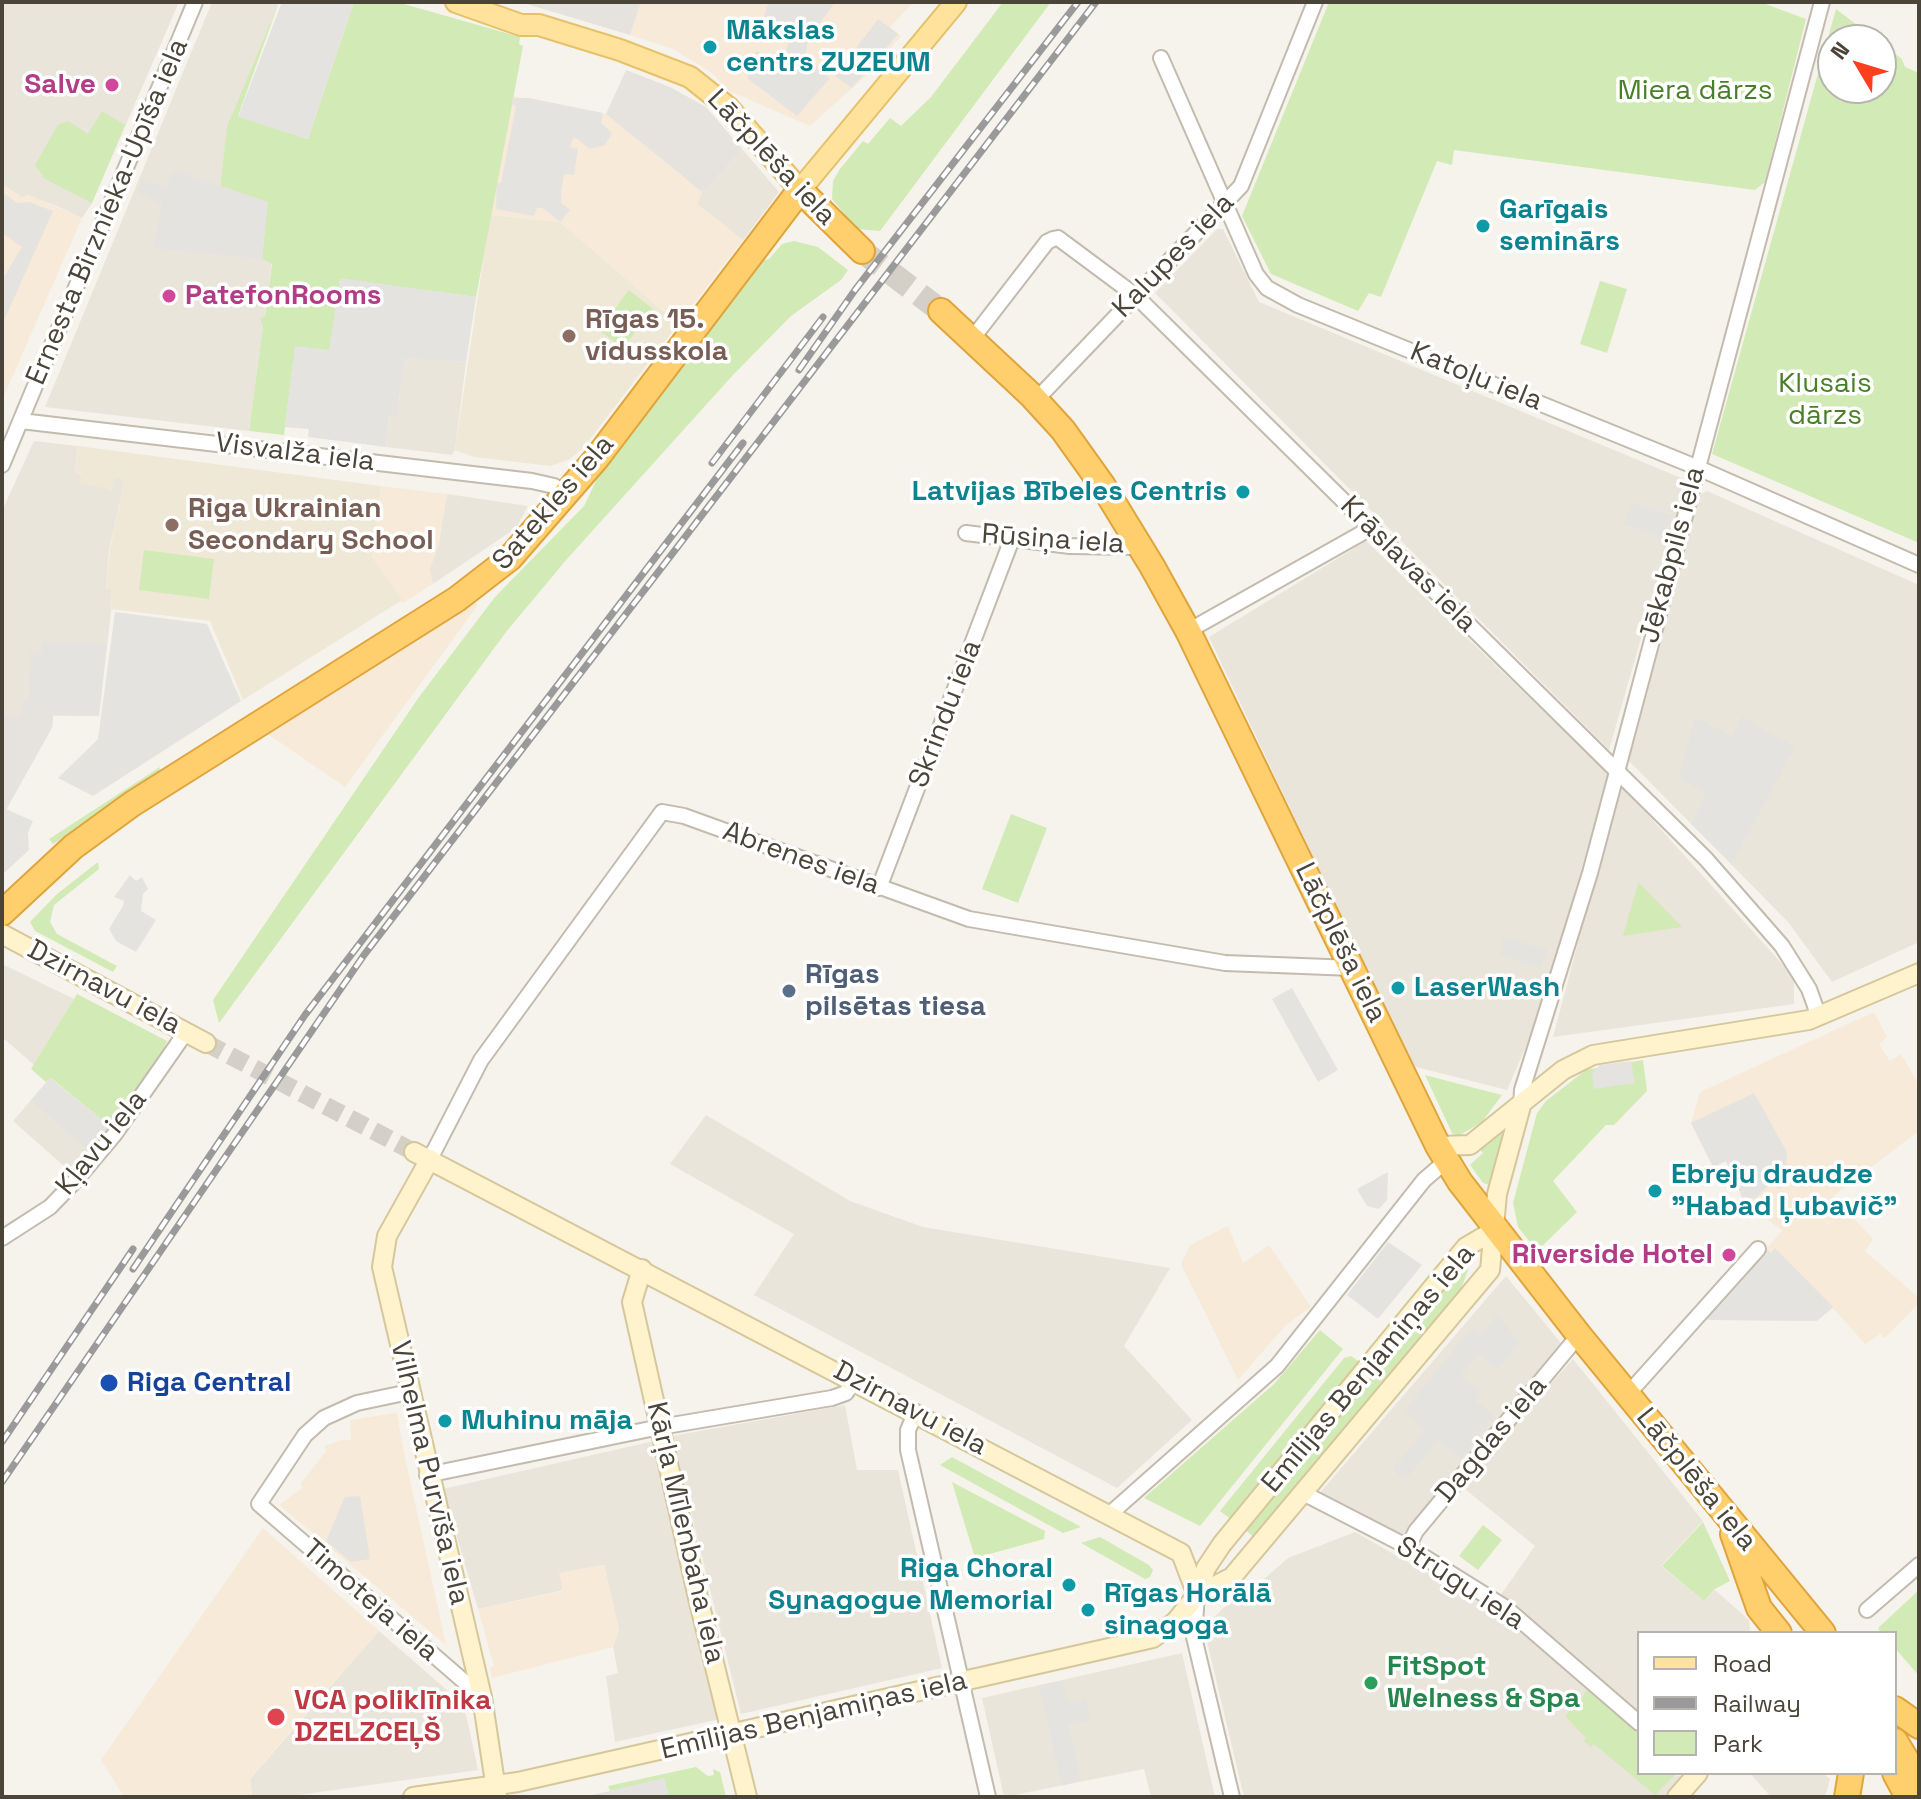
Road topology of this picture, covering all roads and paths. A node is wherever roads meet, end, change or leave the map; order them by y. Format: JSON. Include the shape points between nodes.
{"nodes":[{"id":1,"x":195,"y":2,"type":"edge"},
{"id":2,"x":456,"y":2,"type":"edge"},
{"id":3,"x":487,"y":2,"type":"edge"},
{"id":4,"x":956,"y":2,"type":"edge"},
{"id":5,"x":1315,"y":2,"type":"edge"},
{"id":6,"x":1822,"y":2,"type":"edge"},
{"id":7,"x":539,"y":25,"type":"junction"},
{"id":8,"x":1161,"y":58,"type":"dead end"},
{"id":9,"x":800,"y":190,"type":"junction"},
{"id":10,"x":1224,"y":204,"type":"junction"},
{"id":11,"x":862,"y":251,"type":"tunnel mouth"},
{"id":12,"x":1136,"y":296,"type":"junction"},
{"id":13,"x":941,"y":311,"type":"tunnel mouth"},
{"id":14,"x":972,"y":339,"type":"junction"},
{"id":15,"x":1036,"y":400,"type":"junction"},
{"id":16,"x":21,"y":421,"type":"junction"},
{"id":17,"x":2,"y":465,"type":"edge"},
{"id":18,"x":1696,"y":467,"type":"junction"},
{"id":19,"x":567,"y":494,"type":"junction"},
{"id":20,"x":1371,"y":528,"type":"junction"},
{"id":21,"x":966,"y":533,"type":"dead end"},
{"id":22,"x":1012,"y":539,"type":"junction"},
{"id":23,"x":1140,"y":547,"type":"junction"},
{"id":24,"x":1919,"y":565,"type":"edge"},
{"id":25,"x":1188,"y":631,"type":"junction"},
{"id":26,"x":1616,"y":775,"type":"junction"},
{"id":27,"x":879,"y":888,"type":"junction"},
{"id":28,"x":2,"y":913,"type":"edge"},
{"id":29,"x":2,"y":934,"type":"edge"},
{"id":30,"x":1353,"y":968,"type":"junction"},
{"id":31,"x":1919,"y":973,"type":"edge"},
{"id":32,"x":1819,"y":1017,"type":"junction"},
{"id":33,"x":186,"y":1032,"type":"junction"},
{"id":34,"x":206,"y":1043,"type":"tunnel mouth"},
{"id":35,"x":1521,"y":1106,"type":"junction"},
{"id":36,"x":1442,"y":1153,"type":"junction"},
{"id":37,"x":422,"y":1156,"type":"junction"},
{"id":38,"x":1495,"y":1230,"type":"junction"},
{"id":39,"x":2,"y":1238,"type":"edge"},
{"id":40,"x":1758,"y":1249,"type":"dead end"},
{"id":41,"x":642,"y":1269,"type":"junction"},
{"id":42,"x":1579,"y":1335,"type":"junction"},
{"id":43,"x":855,"y":1379,"type":"junction"},
{"id":44,"x":409,"y":1392,"type":"junction"},
{"id":45,"x":1627,"y":1395,"type":"junction"},
{"id":46,"x":916,"y":1412,"type":"junction"},
{"id":47,"x":660,"y":1427,"type":"junction"},
{"id":48,"x":427,"y":1475,"type":"junction"},
{"id":49,"x":1305,"y":1494,"type":"junction"},
{"id":50,"x":1111,"y":1513,"type":"junction"},
{"id":51,"x":1728,"y":1521,"type":"junction"},
{"id":52,"x":1408,"y":1547,"type":"junction"},
{"id":53,"x":1762,"y":1563,"type":"junction"},
{"id":54,"x":1919,"y":1565,"type":"edge"},
{"id":55,"x":1197,"y":1595,"type":"junction"},
{"id":56,"x":1759,"y":1608,"type":"junction"},
{"id":57,"x":1867,"y":1610,"type":"dead end"},
{"id":58,"x":1765,"y":1631,"type":"edge"},
{"id":59,"x":1777,"y":1631,"type":"edge"},
{"id":60,"x":1805,"y":1631,"type":"edge"},
{"id":61,"x":1821,"y":1631,"type":"edge"},
{"id":62,"x":963,"y":1683,"type":"junction"},
{"id":63,"x":482,"y":1697,"type":"junction"},
{"id":64,"x":1897,"y":1710,"type":"edge"},
{"id":65,"x":1637,"y":1721,"type":"edge"},
{"id":66,"x":1919,"y":1726,"type":"edge"},
{"id":67,"x":732,"y":1735,"type":"junction"},
{"id":68,"x":1897,"y":1744,"type":"edge"},
{"id":69,"x":1851,"y":1775,"type":"edge"},
{"id":70,"x":1896,"y":1775,"type":"edge"},
{"id":71,"x":1919,"y":1781,"type":"edge"},
{"id":72,"x":497,"y":1792,"type":"edge"},
{"id":73,"x":413,"y":1797,"type":"edge"},
{"id":74,"x":747,"y":1797,"type":"edge"},
{"id":75,"x":988,"y":1797,"type":"edge"},
{"id":76,"x":1232,"y":1797,"type":"edge"},
{"id":77,"x":1847,"y":1797,"type":"edge"},
{"id":78,"x":1908,"y":1797,"type":"edge"}],
"edges":[{"from":1,"to":16,"type":"street","name":"Ernesta Birznieka-Upīša iela"},
{"from":2,"to":7,"type":"main road","name":"Lāčplēša iela","via":[[521,25]]},
{"from":3,"to":7,"type":"main road","name":"Lāčplēša iela"},
{"from":4,"to":9,"type":"main road","name":"Satekles iela"},
{"from":5,"to":10,"type":"street","name":"Kalupes iela","via":[[1241,186]]},
{"from":6,"to":18,"type":"street","name":"Jēkabpils iela"},
{"from":7,"to":9,"type":"main road","name":"Lāčplēša iela","via":[[690,77],[729,108]]},
{"from":8,"to":10,"type":"street","name":"Katoļu iela"},
{"from":9,"to":11,"type":"highway","name":"Lāčplēša iela"},
{"from":9,"to":19,"type":"highway","name":"Satekles iela"},
{"from":10,"to":12,"type":"street","name":"Kalupes iela"},
{"from":10,"to":18,"type":"street","name":"Katoļu iela","via":[[1267,288]]},
{"from":12,"to":14,"type":"street","name":"Krāslavas iela","via":[[1053,239]]},
{"from":12,"to":15,"type":"street","name":"Kalupes iela"},
{"from":12,"to":20,"type":"street","name":"Krāslavas iela"},
{"from":13,"to":14,"type":"highway","name":"Lāčplēša iela"},
{"from":14,"to":15,"type":"highway","name":"Lāčplēša iela"},
{"from":15,"to":23,"type":"highway","name":"Lāčplēša iela","via":[[1085,459]]},
{"from":16,"to":17,"type":"street","name":"Ernesta Birznieka-Upīša iela"},
{"from":16,"to":19,"type":"street","name":"Visvalža iela","via":[[532,481]]},
{"from":18,"to":24,"type":"street","name":"Katoļu iela"},
{"from":18,"to":26,"type":"street","name":"Jēkabpils iela"},
{"from":19,"to":28,"type":"highway","name":"Satekles iela","via":[[489,577],[132,804],[73,847]]},
{"from":20,"to":25,"type":"street"},
{"from":20,"to":26,"type":"street","name":"Krāslavas iela"},
{"from":21,"to":22,"type":"street","name":"Rūsiņa iela"},
{"from":22,"to":23,"type":"street","name":"Rūsiņa iela"},
{"from":22,"to":27,"type":"street","name":"Skrindu iela"},
{"from":23,"to":25,"type":"highway","name":"Lāčplēša iela"},
{"from":25,"to":30,"type":"highway","name":"Lāčplēša iela"},
{"from":26,"to":32,"type":"street","name":"Krāslavas iela","via":[[1751,907],[1796,967]]},
{"from":26,"to":35,"type":"street","name":"Jēkabpils iela"},
{"from":27,"to":30,"type":"street","name":"Abrenes iela","via":[[969,919],[1016,928],[1225,963]]},
{"from":27,"to":37,"type":"street","name":"Abrenes iela","via":[[662,812],[481,1060]]},
{"from":29,"to":33,"type":"street","name":"Dzirnavu iela"},
{"from":30,"to":36,"type":"highway","name":"Lāčplēša iela"},
{"from":31,"to":32,"type":"street"},
{"from":32,"to":35,"type":"street","via":[[1607,1051],[1563,1070]]},
{"from":33,"to":34,"type":"street","name":"Dzirnavu iela"},
{"from":33,"to":39,"type":"street","name":"Kļavu iela","via":[[77,1179],[50,1207]]},
{"from":35,"to":36,"type":"street","via":[[1470,1145]]},
{"from":35,"to":38,"type":"street","via":[[1497,1194]]},
{"from":36,"to":38,"type":"highway","name":"Lāčplēša iela"},
{"from":36,"to":50,"type":"street","via":[[1277,1366]]},
{"from":37,"to":41,"type":"street","name":"Dzirnavu iela"},
{"from":37,"to":44,"type":"street","name":"Vilhelma Purvīša iela","via":[[381,1255]]},
{"from":38,"to":42,"type":"highway","name":"Lāčplēša iela"},
{"from":38,"to":49,"type":"street","name":"Emīlijas Benjamiņas iela","via":[[1490,1270]]},
{"from":38,"to":55,"type":"street","name":"Emīlijas Benjamiņas iela","via":[[1466,1247],[1222,1544]]},
{"from":40,"to":45,"type":"street"},
{"from":41,"to":43,"type":"street","name":"Dzirnavu iela"},
{"from":41,"to":47,"type":"street","name":"Kārļa Mīlenbaha iela","via":[[632,1302]]},
{"from":42,"to":45,"type":"highway","name":"Lāčplēša iela"},
{"from":42,"to":52,"type":"street","name":"Dagdas iela"},
{"from":43,"to":46,"type":"street","name":"Dzirnavu iela"},
{"from":43,"to":47,"type":"street","via":[[846,1393],[832,1398]]},
{"from":44,"to":48,"type":"street","name":"Vilhelma Purvīša iela"},
{"from":44,"to":63,"type":"street","name":"Timoteja iela","via":[[357,1403],[324,1418],[305,1435],[259,1504]]},
{"from":45,"to":51,"type":"highway","name":"Lāčplēša iela"},
{"from":46,"to":50,"type":"street","name":"Dzirnavu iela"},
{"from":46,"to":62,"type":"street","via":[[908,1430],[908,1450]]},
{"from":47,"to":48,"type":"street"},
{"from":47,"to":67,"type":"street","name":"Kārļa Mīlenbaha iela"},
{"from":48,"to":63,"type":"street","name":"Vilhelma Purvīša iela"},
{"from":49,"to":52,"type":"street","name":"Strūgu iela"},
{"from":49,"to":55,"type":"street","name":"Emīlijas Benjamiņas iela","via":[[1232,1577]]},
{"from":50,"to":55,"type":"street","name":"Dzirnavu iela","via":[[1181,1553]]},
{"from":51,"to":53,"type":"highway","name":"Lāčplēša iela"},
{"from":51,"to":56,"type":"highway"},
{"from":52,"to":65,"type":"street","name":"Strūgu iela","via":[[1506,1608]]},
{"from":53,"to":60,"type":"highway","name":"Lāčplēša iela"},
{"from":53,"to":61,"type":"highway","name":"Lāčplēša iela","via":[[1783,1580]]},
{"from":54,"to":57,"type":"street"},
{"from":55,"to":62,"type":"street","name":"Emīlijas Benjamiņas iela","via":[[1169,1629],[1153,1638]]},
{"from":55,"to":76,"type":"street","name":"Dzirnavu iela","via":[[1194,1637]]},
{"from":56,"to":58,"type":"street"},
{"from":56,"to":59,"type":"highway"},
{"from":62,"to":67,"type":"street","name":"Emīlijas Benjamiņas iela"},
{"from":62,"to":75,"type":"street"},
{"from":63,"to":72,"type":"street","name":"Vilhelma Purvīša iela"},
{"from":64,"to":66,"type":"highway"},
{"from":67,"to":72,"type":"street","name":"Emīlijas Benjamiņas iela"},
{"from":67,"to":74,"type":"street","name":"Kārļa Mīlenbaha iela"},
{"from":68,"to":71,"type":"highway"},
{"from":69,"to":77,"type":"highway"},
{"from":70,"to":78,"type":"highway"},
{"from":72,"to":73,"type":"street","name":"Emīlijas Benjamiņas iela"}]}
